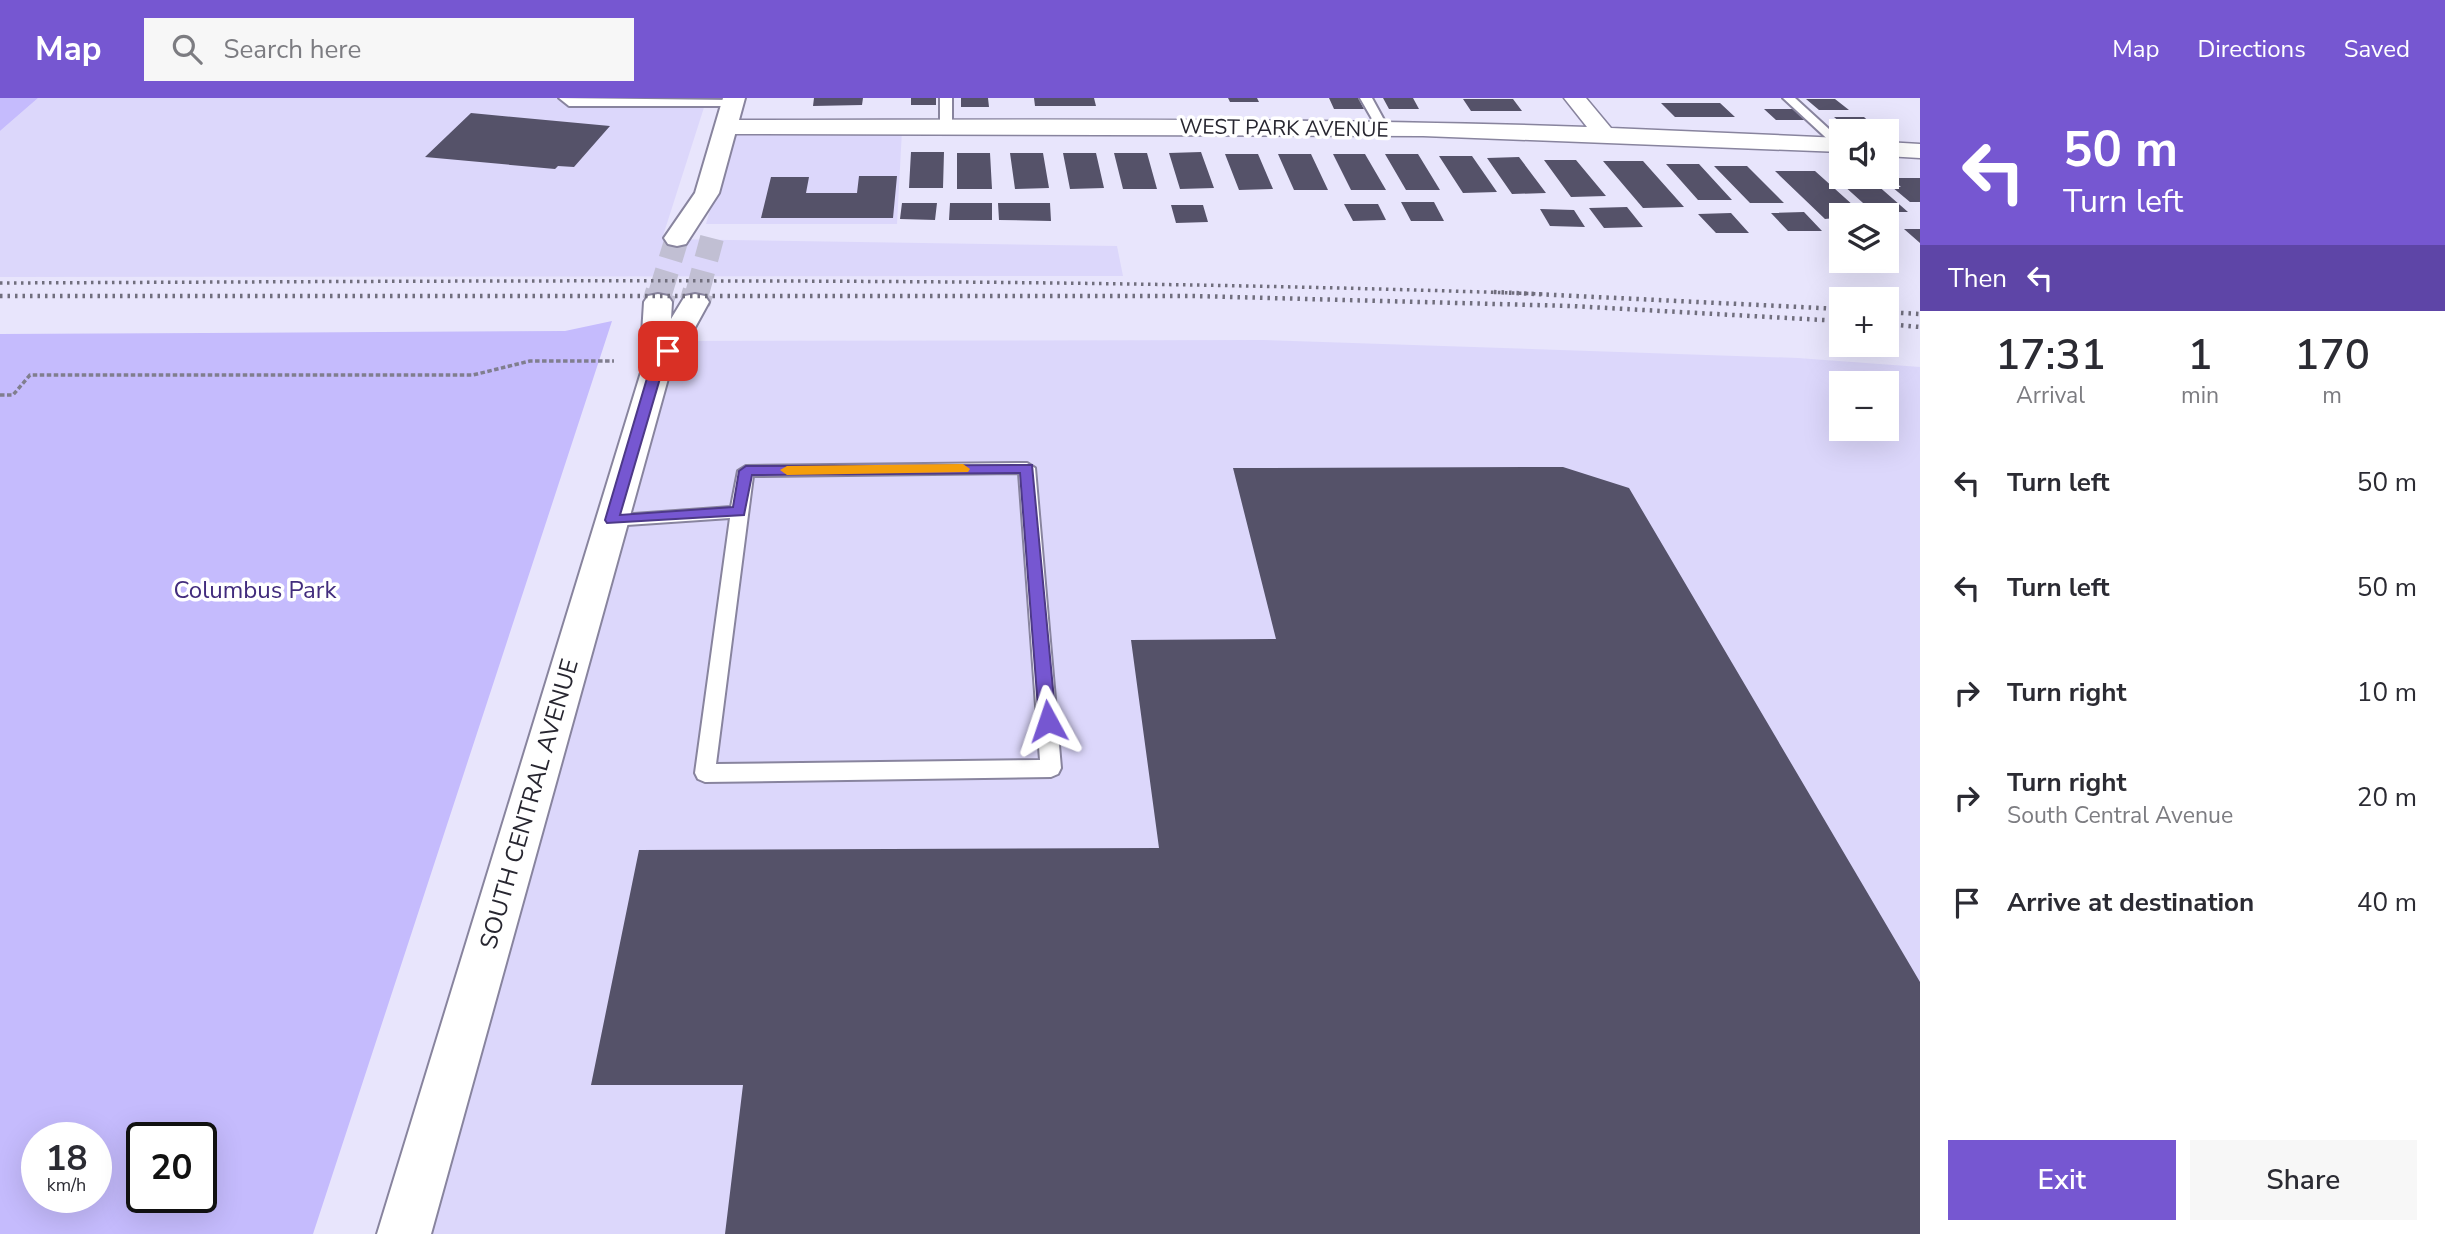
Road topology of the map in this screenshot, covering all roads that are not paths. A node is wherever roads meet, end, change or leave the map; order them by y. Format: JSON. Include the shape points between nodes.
{"nodes":[{"id":1,"x":565,"y":98,"type":"edge"},
{"id":2,"x":946,"y":98,"type":"edge"},
{"id":3,"x":1366,"y":98,"type":"edge"},
{"id":4,"x":1575,"y":98,"type":"edge"},
{"id":5,"x":1788,"y":98,"type":"edge"},
{"id":6,"x":734,"y":100,"type":"edge"},
{"id":7,"x":946,"y":126,"type":"junction"},
{"id":8,"x":726,"y":127,"type":"junction"},
{"id":9,"x":1383,"y":129,"type":"junction"},
{"id":10,"x":1603,"y":133,"type":"junction"},
{"id":11,"x":1829,"y":135,"type":"edge"},
{"id":12,"x":1829,"y":144,"type":"edge"},
{"id":13,"x":1899,"y":150,"type":"edge"},
{"id":14,"x":1920,"y":152,"type":"edge"},
{"id":15,"x":707,"y":193,"type":"junction"},
{"id":16,"x":711,"y":227,"type":"tunnel mouth"},
{"id":17,"x":677,"y":238,"type":"tunnel mouth"},
{"id":18,"x":658,"y":302,"type":"tunnel mouth"},
{"id":19,"x":695,"y":302,"type":"tunnel mouth"},
{"id":20,"x":654,"y":375,"type":"junction"},
{"id":21,"x":739,"y":512,"type":"junction"},
{"id":22,"x":612,"y":520,"type":"junction"},
{"id":23,"x":404,"y":1234,"type":"edge"}],
"edges":[{"from":1,"to":6,"type":"lane","via":[[569,103]]},
{"from":2,"to":7,"type":"lane"},
{"from":3,"to":9,"type":"lane"},
{"from":4,"to":10,"type":"street"},
{"from":5,"to":11,"type":"lane"},
{"from":6,"to":8,"type":"main road"},
{"from":7,"to":8,"type":"street","name":"WEST PARK AVENUE"},
{"from":7,"to":9,"type":"street","name":"WEST PARK AVENUE","via":[[1156,118]]},
{"from":8,"to":15,"type":"main road"},
{"from":9,"to":10,"type":"street","name":"WEST PARK AVENUE"},
{"from":10,"to":12,"type":"street","name":"WEST PARK AVENUE"},
{"from":13,"to":14,"type":"street"},
{"from":15,"to":16,"type":"main road"},
{"from":15,"to":17,"type":"main road"},
{"from":18,"to":20,"type":"main road","name":"SOUTH CENTRAL AVENUE"},
{"from":19,"to":20,"type":"main road","name":"SOUTH CENTRAL AVENUE"},
{"from":20,"to":22,"type":"main road","name":"SOUTH CENTRAL AVENUE"},
{"from":21,"to":21,"type":"lane","via":[[705,773],[1051,768],[1027,468],[746,471]]},
{"from":21,"to":22,"type":"lane"},
{"from":22,"to":23,"type":"main road","name":"SOUTH CENTRAL AVENUE"}]}
